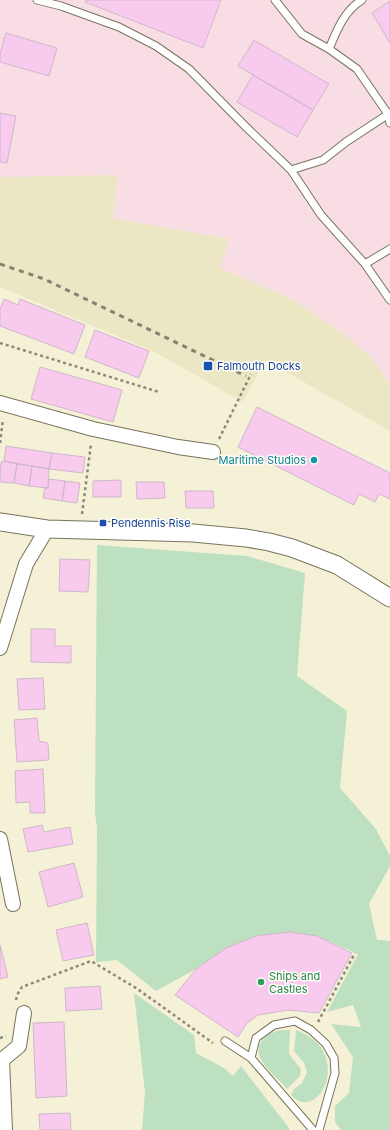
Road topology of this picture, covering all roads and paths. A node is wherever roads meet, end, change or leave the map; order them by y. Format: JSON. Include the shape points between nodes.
{"nodes":[{"id":1,"x":37,"y":0,"type":"edge"},
{"id":2,"x":275,"y":0,"type":"edge"},
{"id":3,"x":362,"y":0,"type":"edge"},
{"id":4,"x":63,"y":3,"type":"edge"},
{"id":5,"x":329,"y":49,"type":"junction"},
{"id":6,"x":389,"y":113,"type":"edge"},
{"id":7,"x":390,"y":123,"type":"edge"},
{"id":8,"x":291,"y":170,"type":"junction"},
{"id":9,"x":390,"y":249,"type":"edge"},
{"id":10,"x":365,"y":264,"type":"junction"},
{"id":11,"x":390,"y":300,"type":"edge"},
{"id":12,"x":0,"y":343,"type":"edge"},
{"id":13,"x":251,"y":374,"type":"dead end"},
{"id":14,"x":159,"y":392,"type":"dead end"},
{"id":15,"x":2,"y":403,"type":"edge"},
{"id":16,"x":93,"y":429,"type":"junction"},
{"id":17,"x":0,"y":443,"type":"edge"},
{"id":18,"x":213,"y":452,"type":"joint"},
{"id":19,"x":0,"y":522,"type":"edge"},
{"id":20,"x":46,"y":530,"type":"junction"},
{"id":21,"x":80,"y":530,"type":"junction"},
{"id":22,"x":390,"y":598,"type":"edge"},
{"id":23,"x":0,"y":648,"type":"edge"},
{"id":24,"x":0,"y":840,"type":"edge"},
{"id":25,"x":13,"y":904,"type":"dead end"},
{"id":26,"x":355,"y":953,"type":"dead end"},
{"id":27,"x":19,"y":1007,"type":"joint"},
{"id":28,"x":326,"y":1007,"type":"dead end"},
{"id":29,"x":7,"y":1035,"type":"dead end"},
{"id":30,"x":0,"y":1038,"type":"edge"},
{"id":31,"x":225,"y":1041,"type":"joint"},
{"id":32,"x":251,"y":1058,"type":"junction"},
{"id":33,"x":6,"y":1130,"type":"edge"},
{"id":34,"x":313,"y":1130,"type":"edge"},
{"id":35,"x":319,"y":1130,"type":"edge"}],
"edges":[{"from":1,"to":4,"type":"lane"},
{"from":2,"to":5,"type":"lane","via":[[302,34]]},
{"from":3,"to":5,"type":"lane","via":[[342,20]]},
{"from":4,"to":8,"type":"lane","via":[[156,46],[189,69]]},
{"from":5,"to":6,"type":"lane","via":[[357,69]]},
{"from":6,"to":7,"type":"lane"},
{"from":6,"to":8,"type":"lane","via":[[323,160]]},
{"from":8,"to":10,"type":"lane","via":[[320,215]]},
{"from":9,"to":10,"type":"lane"},
{"from":10,"to":11,"type":"lane"},
{"from":12,"to":14,"type":"path"},
{"from":13,"to":18,"type":"path"},
{"from":15,"to":16,"type":"street"},
{"from":15,"to":17,"type":"path"},
{"from":16,"to":18,"type":"street"},
{"from":16,"to":21,"type":"path"},
{"from":19,"to":20,"type":"street"},
{"from":20,"to":21,"type":"street"},
{"from":20,"to":23,"type":"street","via":[[26,564]]},
{"from":21,"to":22,"type":"street","via":[[193,533],[269,542],[337,565]]},
{"from":24,"to":25,"type":"street"},
{"from":26,"to":28,"type":"path"},
{"from":27,"to":31,"type":"path","via":[[17,995],[22,987],[91,961],[136,988],[214,1043]]},
{"from":27,"to":33,"type":"street","via":[[19,1046],[2,1060]]},
{"from":29,"to":30,"type":"path"},
{"from":31,"to":32,"type":"lane"},
{"from":32,"to":34,"type":"lane"},
{"from":32,"to":35,"type":"lane","via":[[256,1038],[274,1025],[293,1021],[311,1030],[326,1044],[334,1058],[335,1073]]}]}
